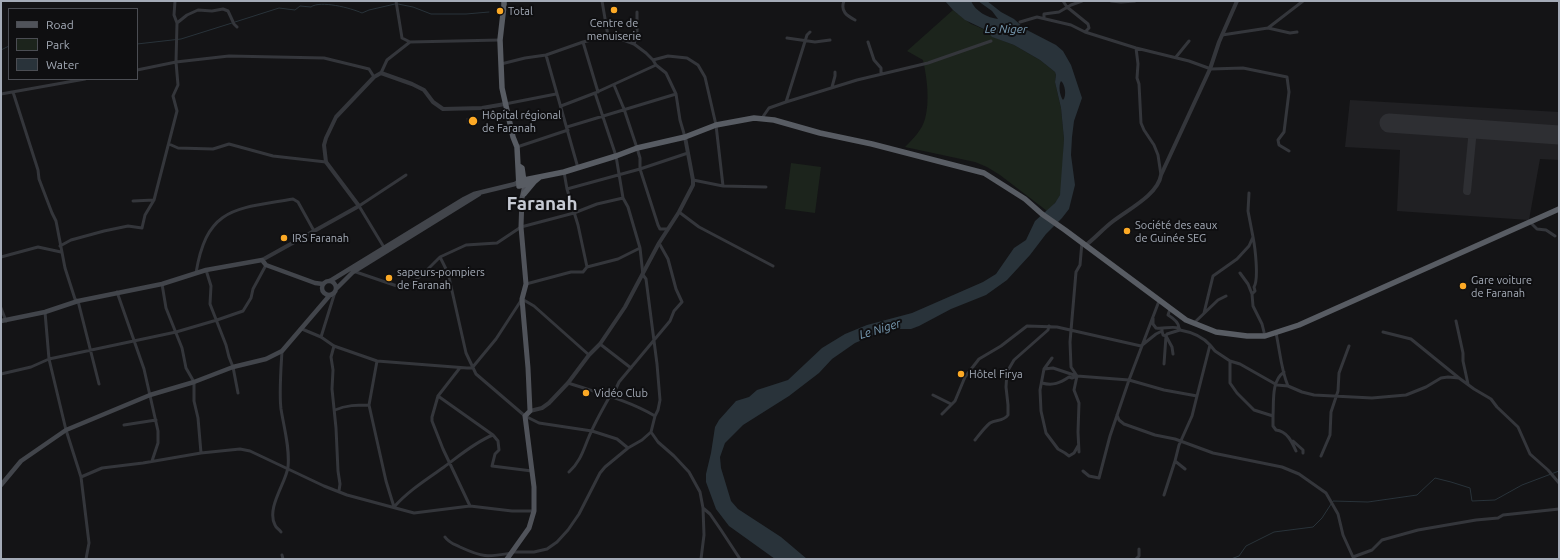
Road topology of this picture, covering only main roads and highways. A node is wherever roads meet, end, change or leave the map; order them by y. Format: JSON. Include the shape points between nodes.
{"nodes":[{"id":1,"x":505,"y":2,"type":"edge"},
{"id":2,"x":520,"y":167,"type":"junction"},
{"id":3,"x":533,"y":180,"type":"junction"},
{"id":4,"x":520,"y":183,"type":"junction"},
{"id":5,"x":523,"y":196,"type":"junction"},
{"id":6,"x":1559,"y":209,"type":"edge"},
{"id":7,"x":351,"y":270,"type":"junction"},
{"id":8,"x":330,"y":281,"type":"junction"},
{"id":9,"x":323,"y":288,"type":"junction"},
{"id":10,"x":334,"y":292,"type":"junction"},
{"id":11,"x":322,"y":304,"type":"junction"},
{"id":12,"x":4,"y":321,"type":"edge"},
{"id":13,"x":1,"y":485,"type":"edge"},
{"id":14,"x":507,"y":559,"type":"edge"}],
"edges":[{"from":1,"to":2,"type":"highway","via":[[500,40],[502,88]]},
{"from":2,"to":3,"type":"highway"},
{"from":2,"to":4,"type":"highway"},
{"from":3,"to":4,"type":"highway"},
{"from":3,"to":5,"type":"highway"},
{"from":3,"to":6,"type":"highway","via":[[637,148],[685,137],[716,125],[762,118],[774,120],[979,171],[1025,199],[1186,320],[1216,332],[1265,336],[1325,315]]},
{"from":4,"to":5,"type":"main road"},
{"from":4,"to":7,"type":"main road","via":[[464,199]]},
{"from":5,"to":14,"type":"main road","via":[[521,227],[526,284],[522,299],[530,411],[526,416],[534,487],[534,511],[529,528]]},
{"from":7,"to":8,"type":"main road"},
{"from":7,"to":10,"type":"main road"},
{"from":8,"to":9,"type":"main road"},
{"from":8,"to":10,"type":"main road","via":[[335,283]]},
{"from":9,"to":10,"type":"main road"},
{"from":9,"to":11,"type":"main road"},
{"from":9,"to":12,"type":"main road","via":[[266,265],[262,260],[196,272],[162,284],[78,301],[45,312]]},
{"from":10,"to":11,"type":"main road"},
{"from":11,"to":13,"type":"main road","via":[[282,351],[266,359],[233,367],[150,395],[66,430],[22,461]]}]}
